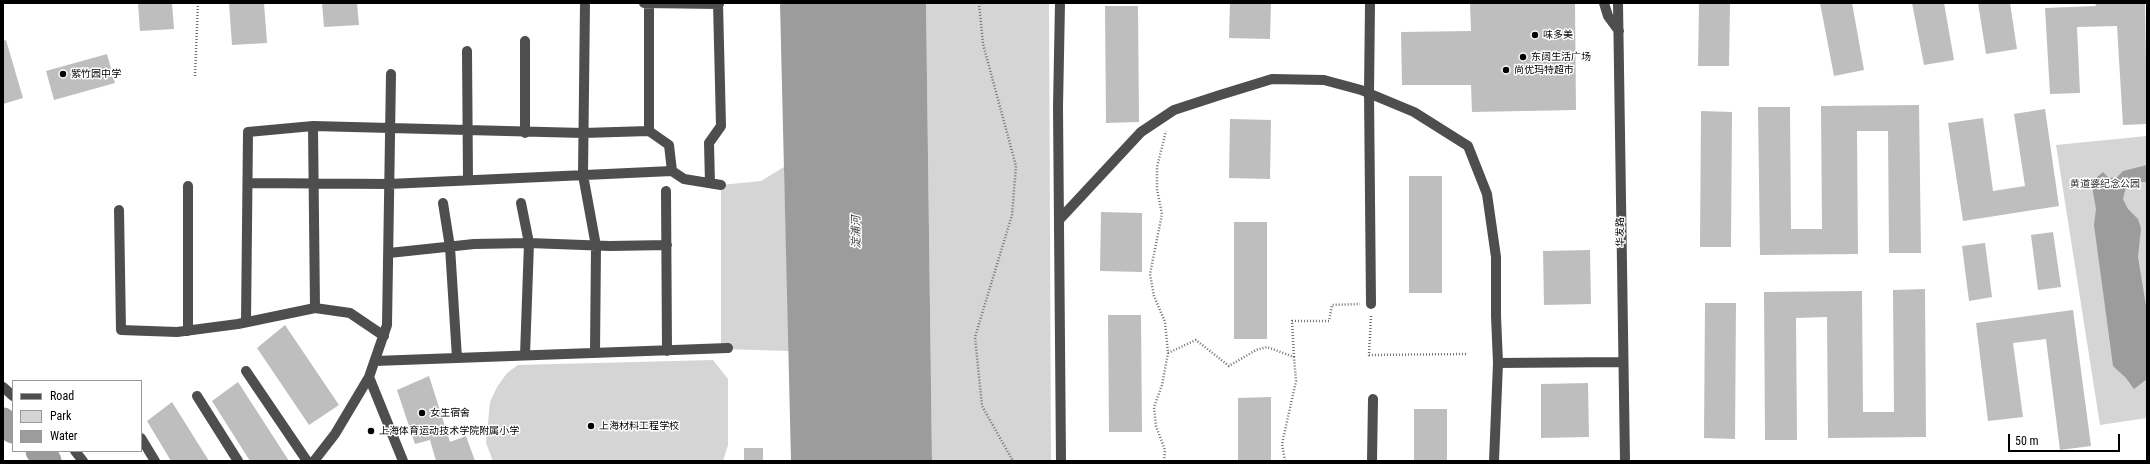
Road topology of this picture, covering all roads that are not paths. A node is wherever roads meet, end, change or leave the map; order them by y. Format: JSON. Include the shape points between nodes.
{"nodes":[{"id":1,"x":585,"y":3,"type":"edge"},
{"id":2,"x":647,"y":3,"type":"edge"},
{"id":3,"x":718,"y":3,"type":"edge"},
{"id":4,"x":1060,"y":3,"type":"edge"},
{"id":5,"x":1370,"y":3,"type":"edge"},
{"id":6,"x":1604,"y":3,"type":"edge"},
{"id":7,"x":1618,"y":3,"type":"edge"},
{"id":8,"x":1618,"y":32,"type":"junction"},
{"id":9,"x":525,"y":41,"type":"dead end"},
{"id":10,"x":467,"y":51,"type":"dead end"},
{"id":11,"x":391,"y":74,"type":"dead end"},
{"id":12,"x":1369,"y":93,"type":"junction"},
{"id":13,"x":314,"y":126,"type":"junction"},
{"id":14,"x":390,"y":129,"type":"junction"},
{"id":15,"x":467,"y":131,"type":"junction"},
{"id":16,"x":649,"y":131,"type":"junction"},
{"id":17,"x":525,"y":132,"type":"junction"},
{"id":18,"x":583,"y":134,"type":"junction"},
{"id":19,"x":672,"y":171,"type":"junction"},
{"id":20,"x":583,"y":175,"type":"junction"},
{"id":21,"x":468,"y":180,"type":"junction"},
{"id":22,"x":248,"y":183,"type":"junction"},
{"id":23,"x":710,"y":183,"type":"junction"},
{"id":24,"x":314,"y":184,"type":"junction"},
{"id":25,"x":389,"y":184,"type":"junction"},
{"id":26,"x":721,"y":185,"type":"dead end"},
{"id":27,"x":188,"y":186,"type":"dead end"},
{"id":28,"x":666,"y":191,"type":"dead end"},
{"id":29,"x":443,"y":203,"type":"dead end"},
{"id":30,"x":521,"y":203,"type":"dead end"},
{"id":31,"x":119,"y":210,"type":"dead end"},
{"id":32,"x":1059,"y":220,"type":"junction"},
{"id":33,"x":529,"y":242,"type":"junction"},
{"id":34,"x":667,"y":245,"type":"junction"},
{"id":35,"x":596,"y":246,"type":"junction"},
{"id":36,"x":450,"y":247,"type":"junction"},
{"id":37,"x":388,"y":253,"type":"junction"},
{"id":38,"x":1371,"y":304,"type":"road end"},
{"id":39,"x":315,"y":308,"type":"junction"},
{"id":40,"x":246,"y":322,"type":"junction"},
{"id":41,"x":188,"y":331,"type":"junction"},
{"id":42,"x":384,"y":336,"type":"junction"},
{"id":43,"x":728,"y":348,"type":"dead end"},
{"id":44,"x":667,"y":351,"type":"junction"},
{"id":45,"x":595,"y":353,"type":"junction"},
{"id":46,"x":525,"y":356,"type":"junction"},
{"id":47,"x":456,"y":358,"type":"junction"},
{"id":48,"x":375,"y":360,"type":"junction"},
{"id":49,"x":1623,"y":362,"type":"junction"},
{"id":50,"x":1498,"y":363,"type":"junction"},
{"id":51,"x":246,"y":371,"type":"dead end"},
{"id":52,"x":369,"y":377,"type":"junction"},
{"id":53,"x":3,"y":387,"type":"edge"},
{"id":54,"x":12,"y":395,"type":"edge"},
{"id":55,"x":197,"y":396,"type":"dead end"},
{"id":56,"x":1373,"y":399,"type":"dead end"},
{"id":57,"x":142,"y":440,"type":"edge"},
{"id":58,"x":75,"y":452,"type":"edge"},
{"id":59,"x":83,"y":461,"type":"edge"},
{"id":60,"x":155,"y":461,"type":"edge"},
{"id":61,"x":238,"y":461,"type":"edge"},
{"id":62,"x":307,"y":461,"type":"edge"},
{"id":63,"x":314,"y":461,"type":"edge"},
{"id":64,"x":403,"y":461,"type":"edge"},
{"id":65,"x":1061,"y":461,"type":"edge"},
{"id":66,"x":1372,"y":461,"type":"edge"},
{"id":67,"x":1494,"y":461,"type":"edge"},
{"id":68,"x":1625,"y":461,"type":"edge"}],
"edges":[{"from":1,"to":18,"type":"street"},
{"from":2,"to":3,"type":"street"},
{"from":2,"to":16,"type":"street"},
{"from":3,"to":23,"type":"street","via":[[721,126],[709,143]]},
{"from":4,"to":32,"type":"street"},
{"from":5,"to":12,"type":"street"},
{"from":6,"to":8,"type":"street","via":[[1608,16]]},
{"from":7,"to":8,"type":"street","name":"华发路"},
{"from":8,"to":49,"type":"street","name":"华发路"},
{"from":9,"to":17,"type":"street"},
{"from":10,"to":15,"type":"street"},
{"from":11,"to":14,"type":"street"},
{"from":12,"to":32,"type":"street","via":[[1324,80],[1272,79],[1174,110],[1141,132]]},
{"from":12,"to":38,"type":"street"},
{"from":12,"to":50,"type":"street","via":[[1414,112],[1468,146],[1487,194],[1496,257]]},
{"from":13,"to":14,"type":"street"},
{"from":13,"to":22,"type":"street","via":[[248,132]]},
{"from":13,"to":24,"type":"street"},
{"from":14,"to":15,"type":"street"},
{"from":14,"to":25,"type":"street"},
{"from":15,"to":17,"type":"street"},
{"from":15,"to":21,"type":"street"},
{"from":16,"to":18,"type":"street"},
{"from":16,"to":19,"type":"street","via":[[669,145]]},
{"from":17,"to":18,"type":"street"},
{"from":18,"to":20,"type":"street"},
{"from":19,"to":20,"type":"street"},
{"from":19,"to":23,"type":"street","via":[[684,179]]},
{"from":20,"to":21,"type":"street"},
{"from":20,"to":35,"type":"street"},
{"from":21,"to":25,"type":"street"},
{"from":22,"to":24,"type":"street"},
{"from":22,"to":40,"type":"street"},
{"from":23,"to":26,"type":"street"},
{"from":24,"to":25,"type":"street"},
{"from":24,"to":39,"type":"street"},
{"from":25,"to":37,"type":"street"},
{"from":27,"to":41,"type":"street"},
{"from":28,"to":34,"type":"street"},
{"from":29,"to":36,"type":"street"},
{"from":30,"to":33,"type":"street"},
{"from":31,"to":41,"type":"street","via":[[121,330]]},
{"from":32,"to":65,"type":"street"},
{"from":33,"to":35,"type":"street"},
{"from":33,"to":36,"type":"street"},
{"from":33,"to":46,"type":"street"},
{"from":34,"to":35,"type":"street"},
{"from":34,"to":44,"type":"street"},
{"from":35,"to":45,"type":"street"},
{"from":36,"to":37,"type":"street"},
{"from":36,"to":47,"type":"street"},
{"from":37,"to":42,"type":"street","via":[[388,325]]},
{"from":39,"to":40,"type":"street"},
{"from":39,"to":42,"type":"street","via":[[350,313]]},
{"from":40,"to":41,"type":"street"},
{"from":42,"to":48,"type":"street"},
{"from":43,"to":44,"type":"street"},
{"from":44,"to":45,"type":"street"},
{"from":45,"to":46,"type":"street"},
{"from":46,"to":47,"type":"street"},
{"from":47,"to":48,"type":"street"},
{"from":48,"to":52,"type":"street"},
{"from":49,"to":50,"type":"street"},
{"from":49,"to":68,"type":"street","name":"华发路"},
{"from":50,"to":67,"type":"street"},
{"from":51,"to":62,"type":"street"},
{"from":52,"to":63,"type":"street","via":[[335,434]]},
{"from":52,"to":64,"type":"street"},
{"from":53,"to":54,"type":"street"},
{"from":55,"to":61,"type":"street"},
{"from":56,"to":66,"type":"street"},
{"from":57,"to":60,"type":"street"},
{"from":58,"to":59,"type":"street"}]}
